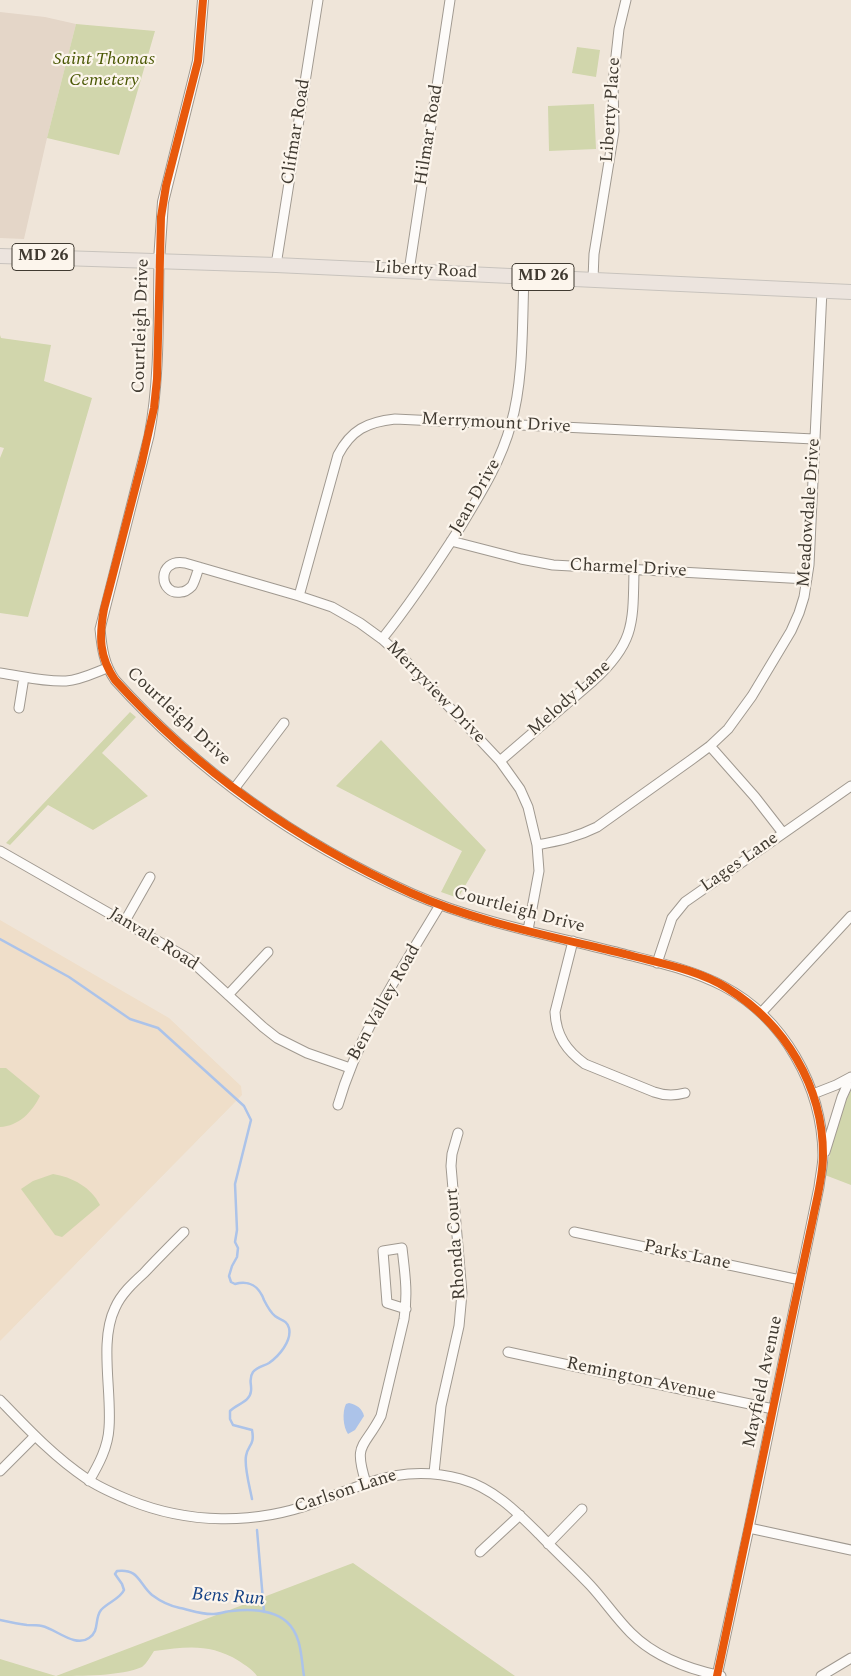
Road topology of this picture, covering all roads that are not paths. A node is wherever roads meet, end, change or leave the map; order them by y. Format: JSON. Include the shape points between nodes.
{"nodes":[{"id":1,"x":203,"y":0,"type":"edge"},
{"id":2,"x":318,"y":0,"type":"edge"},
{"id":3,"x":450,"y":0,"type":"edge"},
{"id":4,"x":626,"y":0,"type":"edge"},
{"id":5,"x":0,"y":256,"type":"edge"},
{"id":6,"x":159,"y":261,"type":"junction"},
{"id":7,"x":276,"y":265,"type":"junction"},
{"id":8,"x":409,"y":271,"type":"junction"},
{"id":9,"x":524,"y":276,"type":"junction"},
{"id":10,"x":593,"y":279,"type":"junction"},
{"id":11,"x":822,"y":290,"type":"junction"},
{"id":12,"x":851,"y":292,"type":"edge"},
{"id":13,"x":512,"y":424,"type":"junction"},
{"id":14,"x":814,"y":440,"type":"junction"},
{"id":15,"x":452,"y":541,"type":"junction"},
{"id":16,"x":199,"y":568,"type":"dead end"},
{"id":17,"x":634,"y":570,"type":"junction"},
{"id":18,"x":807,"y":579,"type":"junction"},
{"id":19,"x":298,"y":596,"type":"junction"},
{"id":20,"x":382,"y":639,"type":"junction"},
{"id":21,"x":107,"y":668,"type":"junction"},
{"id":22,"x":0,"y":673,"type":"edge"},
{"id":23,"x":24,"y":676,"type":"junction"},
{"id":24,"x":20,"y":708,"type":"dead end"},
{"id":25,"x":284,"y":723,"type":"dead end"},
{"id":26,"x":710,"y":746,"type":"junction"},
{"id":27,"x":500,"y":761,"type":"junction"},
{"id":28,"x":851,"y":786,"type":"edge"},
{"id":29,"x":234,"y":789,"type":"junction"},
{"id":30,"x":783,"y":833,"type":"junction"},
{"id":31,"x":538,"y":845,"type":"junction"},
{"id":32,"x":0,"y":852,"type":"edge"},
{"id":33,"x":150,"y":877,"type":"dead end"},
{"id":34,"x":440,"y":905,"type":"junction"},
{"id":35,"x":851,"y":916,"type":"edge"},
{"id":36,"x":125,"y":922,"type":"junction"},
{"id":37,"x":528,"y":930,"type":"junction"},
{"id":38,"x":573,"y":942,"type":"junction"},
{"id":39,"x":268,"y":952,"type":"dead end"},
{"id":40,"x":657,"y":962,"type":"junction"},
{"id":41,"x":228,"y":994,"type":"junction"},
{"id":42,"x":761,"y":1013,"type":"junction"},
{"id":43,"x":350,"y":1068,"type":"junction"},
{"id":44,"x":851,"y":1077,"type":"edge"},
{"id":45,"x":685,"y":1093,"type":"dead end"},
{"id":46,"x":813,"y":1094,"type":"junction"},
{"id":47,"x":338,"y":1105,"type":"dead end"},
{"id":48,"x":458,"y":1133,"type":"dead end"},
{"id":49,"x":823,"y":1157,"type":"junction"},
{"id":50,"x":184,"y":1232,"type":"dead end"},
{"id":51,"x":574,"y":1232,"type":"dead end"},
{"id":52,"x":800,"y":1280,"type":"junction"},
{"id":53,"x":406,"y":1309,"type":"junction"},
{"id":54,"x":508,"y":1352,"type":"dead end"},
{"id":55,"x":0,"y":1400,"type":"edge"},
{"id":56,"x":773,"y":1409,"type":"junction"},
{"id":57,"x":34,"y":1436,"type":"junction"},
{"id":58,"x":0,"y":1471,"type":"edge"},
{"id":59,"x":434,"y":1473,"type":"junction"},
{"id":60,"x":89,"y":1481,"type":"junction"},
{"id":61,"x":366,"y":1483,"type":"junction"},
{"id":62,"x":582,"y":1510,"type":"dead end"},
{"id":63,"x":520,"y":1515,"type":"junction"},
{"id":64,"x":749,"y":1528,"type":"junction"},
{"id":65,"x":548,"y":1544,"type":"junction"},
{"id":66,"x":851,"y":1550,"type":"edge"},
{"id":67,"x":480,"y":1552,"type":"dead end"},
{"id":68,"x":851,"y":1658,"type":"edge"},
{"id":69,"x":718,"y":1676,"type":"edge"},
{"id":70,"x":821,"y":1676,"type":"edge"}],
"edges":[{"from":1,"to":6,"type":"street","name":"Courtleigh Drive","via":[[198,61],[163,202]]},
{"from":2,"to":7,"type":"street","name":"Clifmar Road"},
{"from":3,"to":8,"type":"street","name":"Hilmar Road"},
{"from":4,"to":10,"type":"street","name":"Liberty Place","via":[[613,83],[614,131],[594,254]]},
{"from":5,"to":6,"type":"main road","name":"Liberty Road","number":"MD 26"},
{"from":6,"to":7,"type":"main road","name":"Liberty Road","number":"MD 26"},
{"from":6,"to":21,"type":"street","name":"Courtleigh Drive","via":[[154,408],[100,630]]},
{"from":7,"to":8,"type":"main road","name":"Liberty Road","number":"MD 26"},
{"from":8,"to":9,"type":"main road","name":"Liberty Road","number":"MD 26"},
{"from":9,"to":10,"type":"main road","name":"Liberty Road","number":"MD 26"},
{"from":9,"to":13,"type":"street","name":"Jean Drive","via":[[518,383]]},
{"from":10,"to":11,"type":"main road","name":"Liberty Road","number":"MD 26"},
{"from":11,"to":12,"type":"main road","name":"Liberty Road","number":"MD 26"},
{"from":11,"to":14,"type":"street","name":"Meadowdale Drive"},
{"from":13,"to":14,"type":"street","name":"Merrymount Drive"},
{"from":13,"to":15,"type":"street","name":"Jean Drive","via":[[491,476]]},
{"from":13,"to":19,"type":"street","name":"Merrymount Drive","via":[[395,419],[371,423],[352,435],[336,460]]},
{"from":14,"to":18,"type":"street","name":"Meadowdale Drive"},
{"from":15,"to":17,"type":"street","name":"Charmel Drive","via":[[535,562]]},
{"from":15,"to":20,"type":"street","name":"Jean Drive"},
{"from":16,"to":19,"type":"street","name":"Merryview Drive"},
{"from":17,"to":18,"type":"street","name":"Charmel Drive"},
{"from":17,"to":27,"type":"street","name":"Melody Lane","via":[[631,626],[617,656]]},
{"from":18,"to":26,"type":"street","name":"Meadowdale Drive","via":[[802,605],[791,631],[742,711]]},
{"from":19,"to":20,"type":"street","name":"Merryview Drive","via":[[332,608]]},
{"from":20,"to":27,"type":"street","name":"Merryview Drive"},
{"from":21,"to":23,"type":"street","via":[[67,681]]},
{"from":21,"to":29,"type":"street","name":"Courtleigh Drive","via":[[128,694],[185,749]]},
{"from":22,"to":23,"type":"street"},
{"from":23,"to":24,"type":"street"},
{"from":25,"to":29,"type":"street"},
{"from":26,"to":30,"type":"street"},
{"from":26,"to":31,"type":"street","name":"Meadowdale Drive","via":[[597,827],[568,840]]},
{"from":27,"to":31,"type":"street","name":"Merryview Drive","via":[[520,789]]},
{"from":28,"to":30,"type":"street","name":"Lages Lane"},
{"from":29,"to":34,"type":"street","name":"Courtleigh Drive","via":[[309,840],[363,871]]},
{"from":30,"to":40,"type":"street","name":"Lages Lane","via":[[678,909],[668,927]]},
{"from":31,"to":37,"type":"street","name":"Merryview Drive","via":[[539,871]]},
{"from":32,"to":36,"type":"street","name":"Janvale Road"},
{"from":33,"to":36,"type":"street"},
{"from":34,"to":37,"type":"street","name":"Courtleigh Drive"},
{"from":34,"to":43,"type":"street","name":"Ben Valley Road","via":[[372,1021]]},
{"from":35,"to":42,"type":"street"},
{"from":36,"to":41,"type":"street","name":"Janvale Road","via":[[189,959]]},
{"from":37,"to":38,"type":"street","name":"Courtleigh Drive"},
{"from":38,"to":40,"type":"street","name":"Courtleigh Drive"},
{"from":38,"to":45,"type":"street","via":[[555,1012],[559,1034],[566,1047],[585,1064],[654,1092],[675,1096]]},
{"from":39,"to":41,"type":"street"},
{"from":40,"to":42,"type":"street","name":"Courtleigh Drive","via":[[725,987]]},
{"from":41,"to":43,"type":"street","name":"Janvale Road","via":[[278,1038],[307,1053]]},
{"from":42,"to":46,"type":"street","name":"Courtleigh Drive","via":[[790,1048]]},
{"from":43,"to":47,"type":"street","name":"Ben Valley Road"},
{"from":44,"to":46,"type":"street","name":"Mayfield Avenue"},
{"from":44,"to":49,"type":"street","name":"Mayfield Avenue"},
{"from":46,"to":49,"type":"street","name":"Mayfield Avenue"},
{"from":48,"to":59,"type":"street","name":"Rhonda Court","via":[[451,1166],[461,1309],[441,1406]]},
{"from":49,"to":52,"type":"street","name":"Mayfield Avenue"},
{"from":50,"to":60,"type":"street","via":[[115,1306],[107,1336],[110,1429],[101,1460]]},
{"from":51,"to":52,"type":"street","name":"Parks Lane"},
{"from":52,"to":56,"type":"street","name":"Mayfield Avenue"},
{"from":53,"to":53,"type":"street","via":[[402,1248],[383,1251],[387,1303]]},
{"from":53,"to":61,"type":"street","via":[[381,1416],[360,1450],[360,1465]]},
{"from":54,"to":56,"type":"street","name":"Remington Avenue"},
{"from":55,"to":57,"type":"street","name":"Carlson Lane"},
{"from":56,"to":64,"type":"street","name":"Mayfield Avenue"},
{"from":57,"to":58,"type":"street"},
{"from":57,"to":60,"type":"street","name":"Carlson Lane"},
{"from":59,"to":61,"type":"street","name":"Carlson Lane","via":[[397,1474]]},
{"from":59,"to":63,"type":"street","name":"Carlson Lane","via":[[482,1487]]},
{"from":60,"to":61,"type":"street","name":"Carlson Lane","via":[[114,1494],[168,1513],[223,1519],[271,1515],[295,1509]]},
{"from":62,"to":65,"type":"street"},
{"from":63,"to":65,"type":"street","name":"Carlson Lane"},
{"from":63,"to":67,"type":"street"},
{"from":64,"to":66,"type":"street"},
{"from":64,"to":69,"type":"street","name":"Mayfield Avenue"},
{"from":65,"to":69,"type":"street","name":"Carlson Lane","via":[[648,1647],[685,1667]]},
{"from":68,"to":70,"type":"street"}]}
